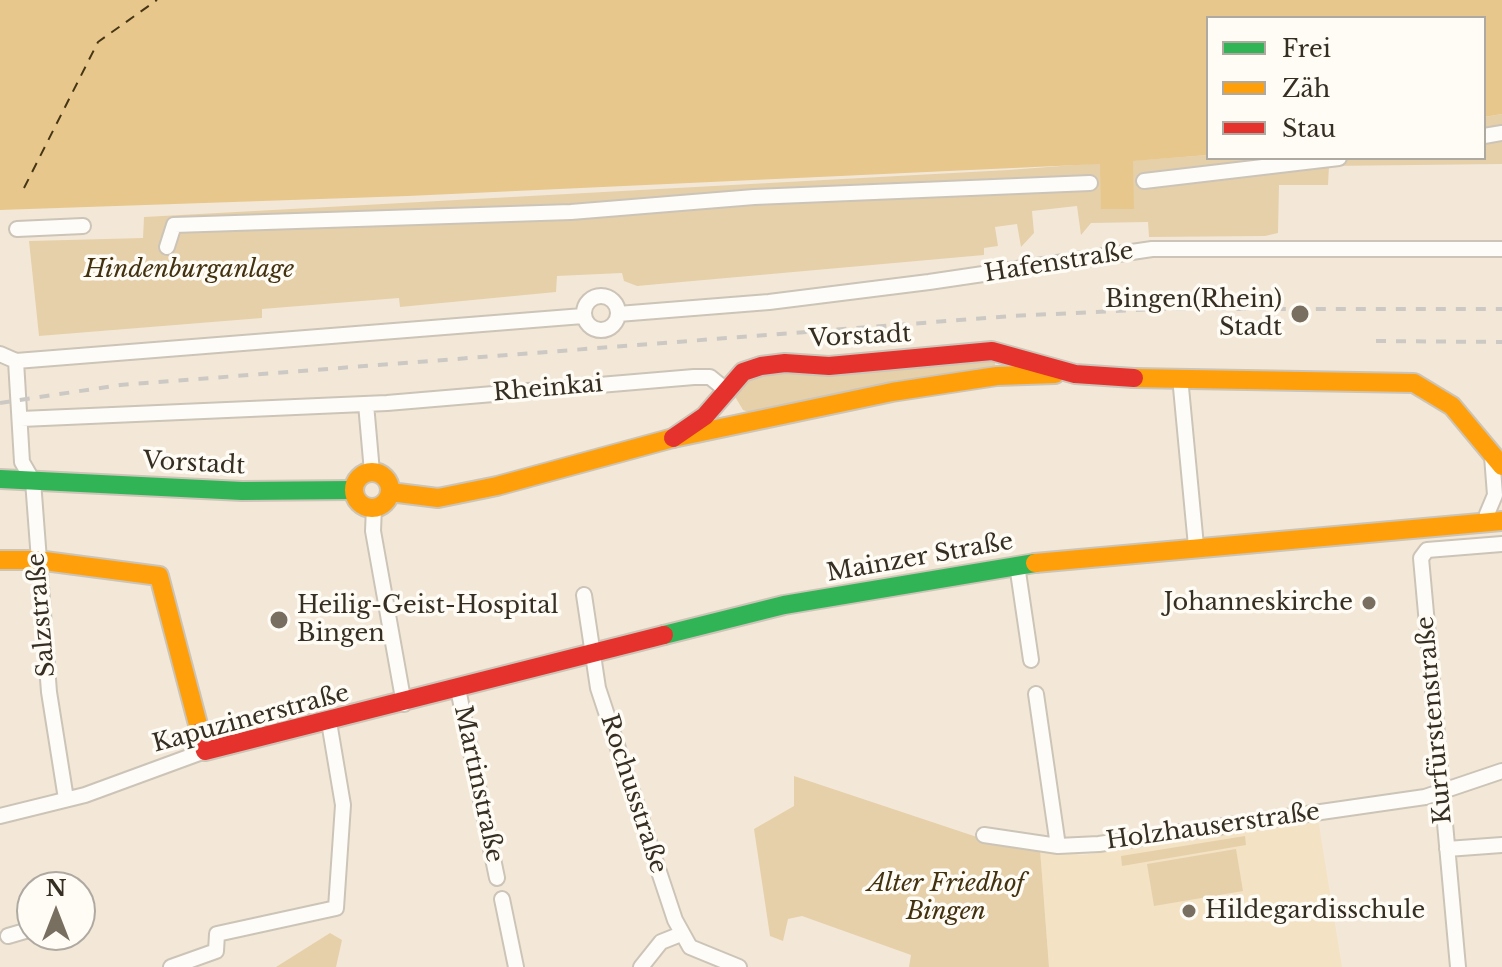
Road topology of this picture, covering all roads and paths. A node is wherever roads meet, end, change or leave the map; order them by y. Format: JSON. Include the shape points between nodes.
{"nodes":[{"id":1,"x":1322,"y":160,"type":"edge"},
{"id":2,"x":1144,"y":181,"type":"dead end"},
{"id":3,"x":1090,"y":183,"type":"dead end"},
{"id":4,"x":83,"y":226,"type":"dead end"},
{"id":5,"x":17,"y":229,"type":"dead end"},
{"id":6,"x":167,"y":247,"type":"dead end"},
{"id":7,"x":1502,"y":249,"type":"edge"},
{"id":8,"x":618,"y":314,"type":"junction"},
{"id":9,"x":583,"y":316,"type":"junction"},
{"id":10,"x":992,"y":351,"type":"junction"},
{"id":11,"x":0,"y":354,"type":"edge"},
{"id":12,"x":16,"y":361,"type":"junction"},
{"id":13,"x":1075,"y":374,"type":"junction"},
{"id":14,"x":997,"y":376,"type":"junction"},
{"id":15,"x":1180,"y":377,"type":"junction"},
{"id":16,"x":726,"y":390,"type":"junction"},
{"id":17,"x":366,"y":404,"type":"junction"},
{"id":18,"x":21,"y":419,"type":"junction"},
{"id":19,"x":754,"y":422,"type":"junction"},
{"id":20,"x":673,"y":438,"type":"junction"},
{"id":21,"x":1497,"y":461,"type":"edge"},
{"id":22,"x":372,"y":472,"type":"junction"},
{"id":23,"x":0,"y":479,"type":"edge"},
{"id":24,"x":33,"y":481,"type":"junction"},
{"id":25,"x":354,"y":490,"type":"junction"},
{"id":26,"x":390,"y":492,"type":"junction"},
{"id":27,"x":1502,"y":506,"type":"edge"},
{"id":28,"x":374,"y":507,"type":"junction"},
{"id":29,"x":1495,"y":518,"type":"edge"},
{"id":30,"x":1502,"y":544,"type":"edge"},
{"id":31,"x":1196,"y":546,"type":"junction"},
{"id":32,"x":0,"y":560,"type":"edge"},
{"id":33,"x":37,"y":560,"type":"junction"},
{"id":34,"x":1017,"y":565,"type":"junction"},
{"id":35,"x":584,"y":595,"type":"dead end"},
{"id":36,"x":594,"y":653,"type":"junction"},
{"id":37,"x":1031,"y":660,"type":"dead end"},
{"id":38,"x":458,"y":689,"type":"junction"},
{"id":39,"x":1036,"y":694,"type":"dead end"},
{"id":40,"x":404,"y":704,"type":"junction"},
{"id":41,"x":329,"y":722,"type":"junction"},
{"id":42,"x":205,"y":751,"type":"junction"},
{"id":43,"x":1502,"y":771,"type":"edge"},
{"id":44,"x":1442,"y":793,"type":"junction"},
{"id":45,"x":66,"y":799,"type":"junction"},
{"id":46,"x":0,"y":816,"type":"edge"},
{"id":47,"x":984,"y":835,"type":"dead end"},
{"id":48,"x":1502,"y":845,"type":"edge"},
{"id":49,"x":1058,"y":846,"type":"junction"},
{"id":50,"x":1447,"y":849,"type":"junction"},
{"id":51,"x":497,"y":878,"type":"dead end"},
{"id":52,"x":502,"y":899,"type":"dead end"},
{"id":53,"x":16,"y":934,"type":"edge"},
{"id":54,"x":681,"y":934,"type":"junction"},
{"id":55,"x":8,"y":936,"type":"dead end"},
{"id":56,"x":171,"y":967,"type":"edge"},
{"id":57,"x":516,"y":967,"type":"edge"},
{"id":58,"x":641,"y":967,"type":"edge"},
{"id":59,"x":739,"y":967,"type":"edge"},
{"id":60,"x":1458,"y":967,"type":"edge"}],
"edges":[{"from":1,"to":2,"type":"street"},
{"from":3,"to":6,"type":"street","via":[[754,197],[571,212],[174,225]]},
{"from":4,"to":5,"type":"street"},
{"from":7,"to":8,"type":"street","name":"Hafenstraße","via":[[1152,249],[769,302]]},
{"from":8,"to":9,"type":"street","name":"Hafenstraße","via":[[614,324],[599,330]]},
{"from":8,"to":9,"type":"street","name":"Hafenstraße","via":[[611,299],[601,296],[587,302]]},
{"from":9,"to":12,"type":"street"},
{"from":10,"to":13,"type":"main road","name":"Vorstadt"},
{"from":10,"to":14,"type":"main road","via":[[1002,366]]},
{"from":10,"to":16,"type":"main road","name":"Vorstadt","via":[[829,366],[761,366],[743,372]]},
{"from":11,"to":12,"type":"street"},
{"from":12,"to":18,"type":"street","name":"Salzstraße"},
{"from":13,"to":14,"type":"main road","name":"Vorstadt"},
{"from":13,"to":15,"type":"main road","name":"Vorstadt"},
{"from":14,"to":19,"type":"main road","name":"Vorstadt"},
{"from":15,"to":21,"type":"main road","name":"Vorstadt","via":[[1429,387],[1451,403]]},
{"from":15,"to":31,"type":"street"},
{"from":16,"to":17,"type":"street","name":"Rheinkai","via":[[710,377],[694,377]]},
{"from":16,"to":19,"type":"main road","via":[[728,410],[736,419]]},
{"from":16,"to":20,"type":"main road","name":"Vorstadt","via":[[705,416]]},
{"from":17,"to":18,"type":"street","name":"Rheinkai"},
{"from":17,"to":22,"type":"street"},
{"from":18,"to":24,"type":"street","name":"Salzstraße","via":[[22,462]]},
{"from":19,"to":20,"type":"main road","name":"Vorstadt"},
{"from":20,"to":26,"type":"main road","name":"Vorstadt","via":[[438,498]]},
{"from":21,"to":29,"type":"street"},
{"from":22,"to":25,"type":"main road","via":[[361,475]]},
{"from":22,"to":26,"type":"main road","via":[[386,478]]},
{"from":23,"to":24,"type":"main road","name":"Vorstadt"},
{"from":24,"to":25,"type":"main road","name":"Vorstadt"},
{"from":24,"to":33,"type":"street","name":"Salzstraße"},
{"from":25,"to":28,"type":"main road","via":[[362,505]]},
{"from":26,"to":28,"type":"main road"},
{"from":27,"to":29,"type":"street","name":"Mainzer Straße"},
{"from":28,"to":40,"type":"street","via":[[373,531]]},
{"from":29,"to":31,"type":"main road","name":"Mainzer Straße","via":[[1495,524]]},
{"from":30,"to":44,"type":"street","name":"Kurfürstenstraße","via":[[1422,553]]},
{"from":31,"to":34,"type":"main road","name":"Mainzer Straße"},
{"from":32,"to":33,"type":"main road"},
{"from":33,"to":42,"type":"main road","via":[[159,576]]},
{"from":33,"to":45,"type":"street","name":"Salzstraße"},
{"from":34,"to":36,"type":"main road","name":"Mainzer Straße","via":[[784,605]]},
{"from":34,"to":37,"type":"street"},
{"from":35,"to":36,"type":"street","name":"Rochusstraße"},
{"from":36,"to":38,"type":"main road","name":"Mainzer Straße"},
{"from":36,"to":54,"type":"street","name":"Rochusstraße","via":[[598,688]]},
{"from":38,"to":40,"type":"main road","name":"Mainzer Straße"},
{"from":38,"to":51,"type":"street","name":"Martinstraße"},
{"from":39,"to":49,"type":"street"},
{"from":40,"to":41,"type":"main road","name":"Kapuzinerstraße"},
{"from":41,"to":42,"type":"main road","name":"Kapuzinerstraße"},
{"from":41,"to":56,"type":"street","via":[[343,805],[336,908],[217,934],[216,951]]},
{"from":42,"to":45,"type":"street","name":"Kapuzinerstraße"},
{"from":43,"to":44,"type":"street","name":"Holzhauserstraße"},
{"from":44,"to":49,"type":"street","name":"Holzhauserstraße"},
{"from":44,"to":50,"type":"street","name":"Kurfürstenstraße"},
{"from":45,"to":46,"type":"street","name":"Kapuzinerstraße"},
{"from":47,"to":49,"type":"street","name":"Holzhauserstraße"},
{"from":48,"to":50,"type":"street"},
{"from":50,"to":60,"type":"street","name":"Kurfürstenstraße"},
{"from":52,"to":57,"type":"street"},
{"from":53,"to":55,"type":"street"},
{"from":54,"to":58,"type":"street","via":[[661,942]]},
{"from":54,"to":59,"type":"street","via":[[698,952]]}]}
